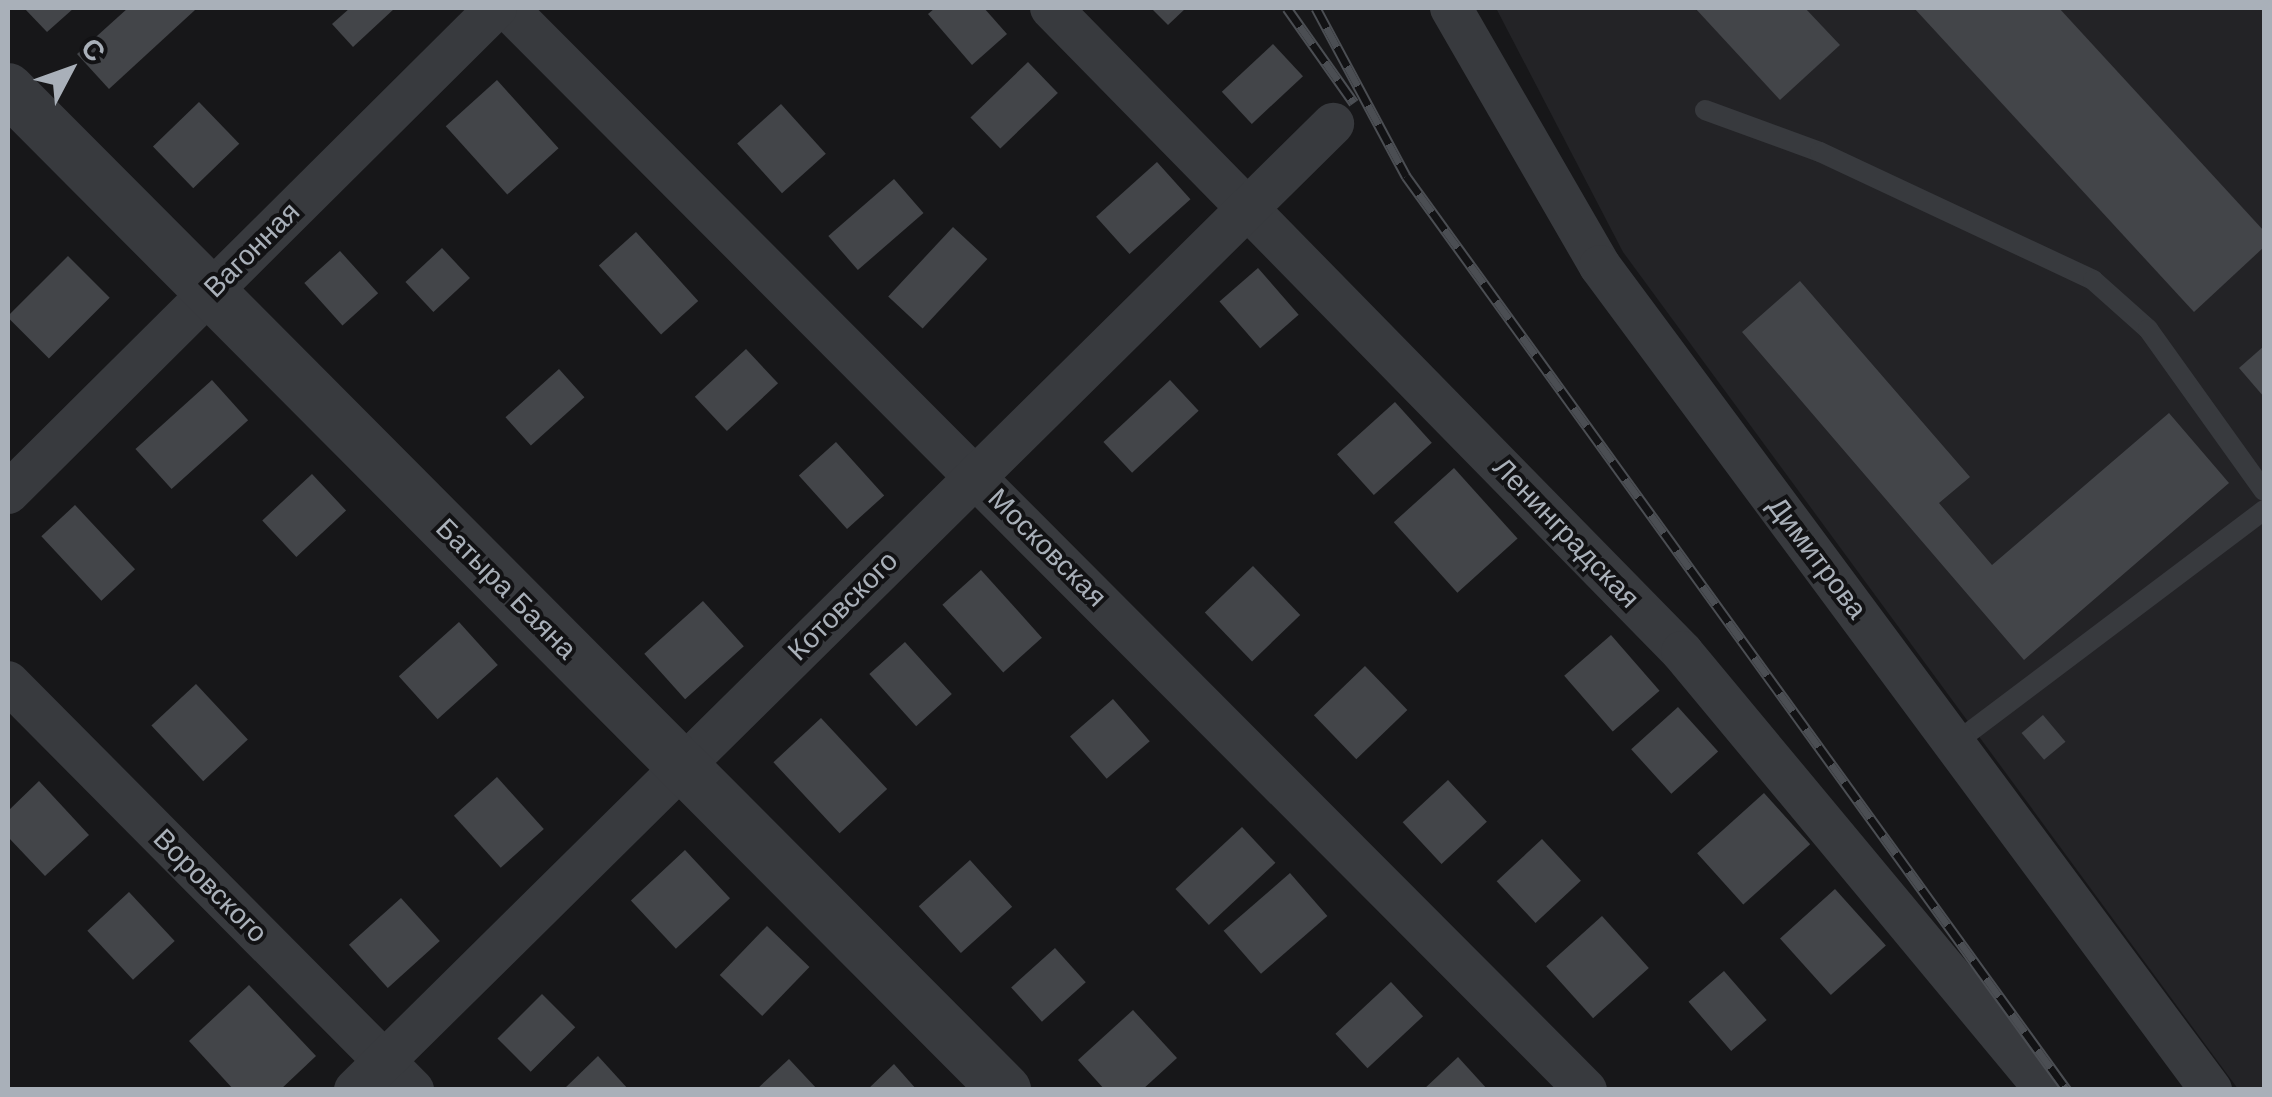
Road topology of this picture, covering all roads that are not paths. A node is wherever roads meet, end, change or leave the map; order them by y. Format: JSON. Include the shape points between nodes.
{"nodes":[{"id":1,"x":496,"y":8,"type":"edge"},
{"id":2,"x":508,"y":8,"type":"edge"},
{"id":3,"x":1051,"y":8,"type":"edge"},
{"id":4,"x":1451,"y":8,"type":"edge"},
{"id":5,"x":8,"y":89,"type":"edge"},
{"id":6,"x":1704,"y":110,"type":"dead end"},
{"id":7,"x":1333,"y":124,"type":"dead end"},
{"id":8,"x":1246,"y":207,"type":"junction"},
{"id":9,"x":210,"y":292,"type":"junction"},
{"id":10,"x":975,"y":476,"type":"junction"},
{"id":11,"x":2264,"y":491,"type":"edge"},
{"id":12,"x":8,"y":493,"type":"edge"},
{"id":13,"x":2264,"y":510,"type":"edge"},
{"id":14,"x":8,"y":682,"type":"edge"},
{"id":15,"x":1955,"y":743,"type":"junction"},
{"id":16,"x":682,"y":766,"type":"junction"},
{"id":17,"x":384,"y":1080,"type":"edge"},
{"id":18,"x":1004,"y":1090,"type":"edge"},
{"id":19,"x":1586,"y":1090,"type":"edge"},
{"id":20,"x":2046,"y":1090,"type":"edge"},
{"id":21,"x":2211,"y":1090,"type":"edge"}],
"edges":[{"from":1,"to":9,"type":"street","name":"Вагонная"},
{"from":2,"to":10,"type":"street","name":"Московская"},
{"from":3,"to":8,"type":"street","name":"Ленинградская"},
{"from":4,"to":15,"type":"street","name":"Димитрова","via":[[1600,266]]},
{"from":5,"to":9,"type":"street","name":"Батыра Баяна"},
{"from":6,"to":11,"type":"lane","via":[[1820,152],[2094,280],[2148,329]]},
{"from":7,"to":8,"type":"street","name":"Котовского"},
{"from":8,"to":10,"type":"street","name":"Котовского"},
{"from":8,"to":20,"type":"street","name":"Ленинградская","via":[[1682,652]]},
{"from":9,"to":12,"type":"street","name":"Вагонная"},
{"from":9,"to":16,"type":"street","name":"Батыра Баяна"},
{"from":10,"to":16,"type":"street","name":"Котовского"},
{"from":10,"to":19,"type":"street","name":"Московская"},
{"from":13,"to":15,"type":"lane"},
{"from":14,"to":17,"type":"street","name":"Воровского"},
{"from":15,"to":21,"type":"street","name":"Димитрова"},
{"from":16,"to":17,"type":"street","name":"Котовского"},
{"from":16,"to":18,"type":"street","name":"Батыра Баяна"}]}
